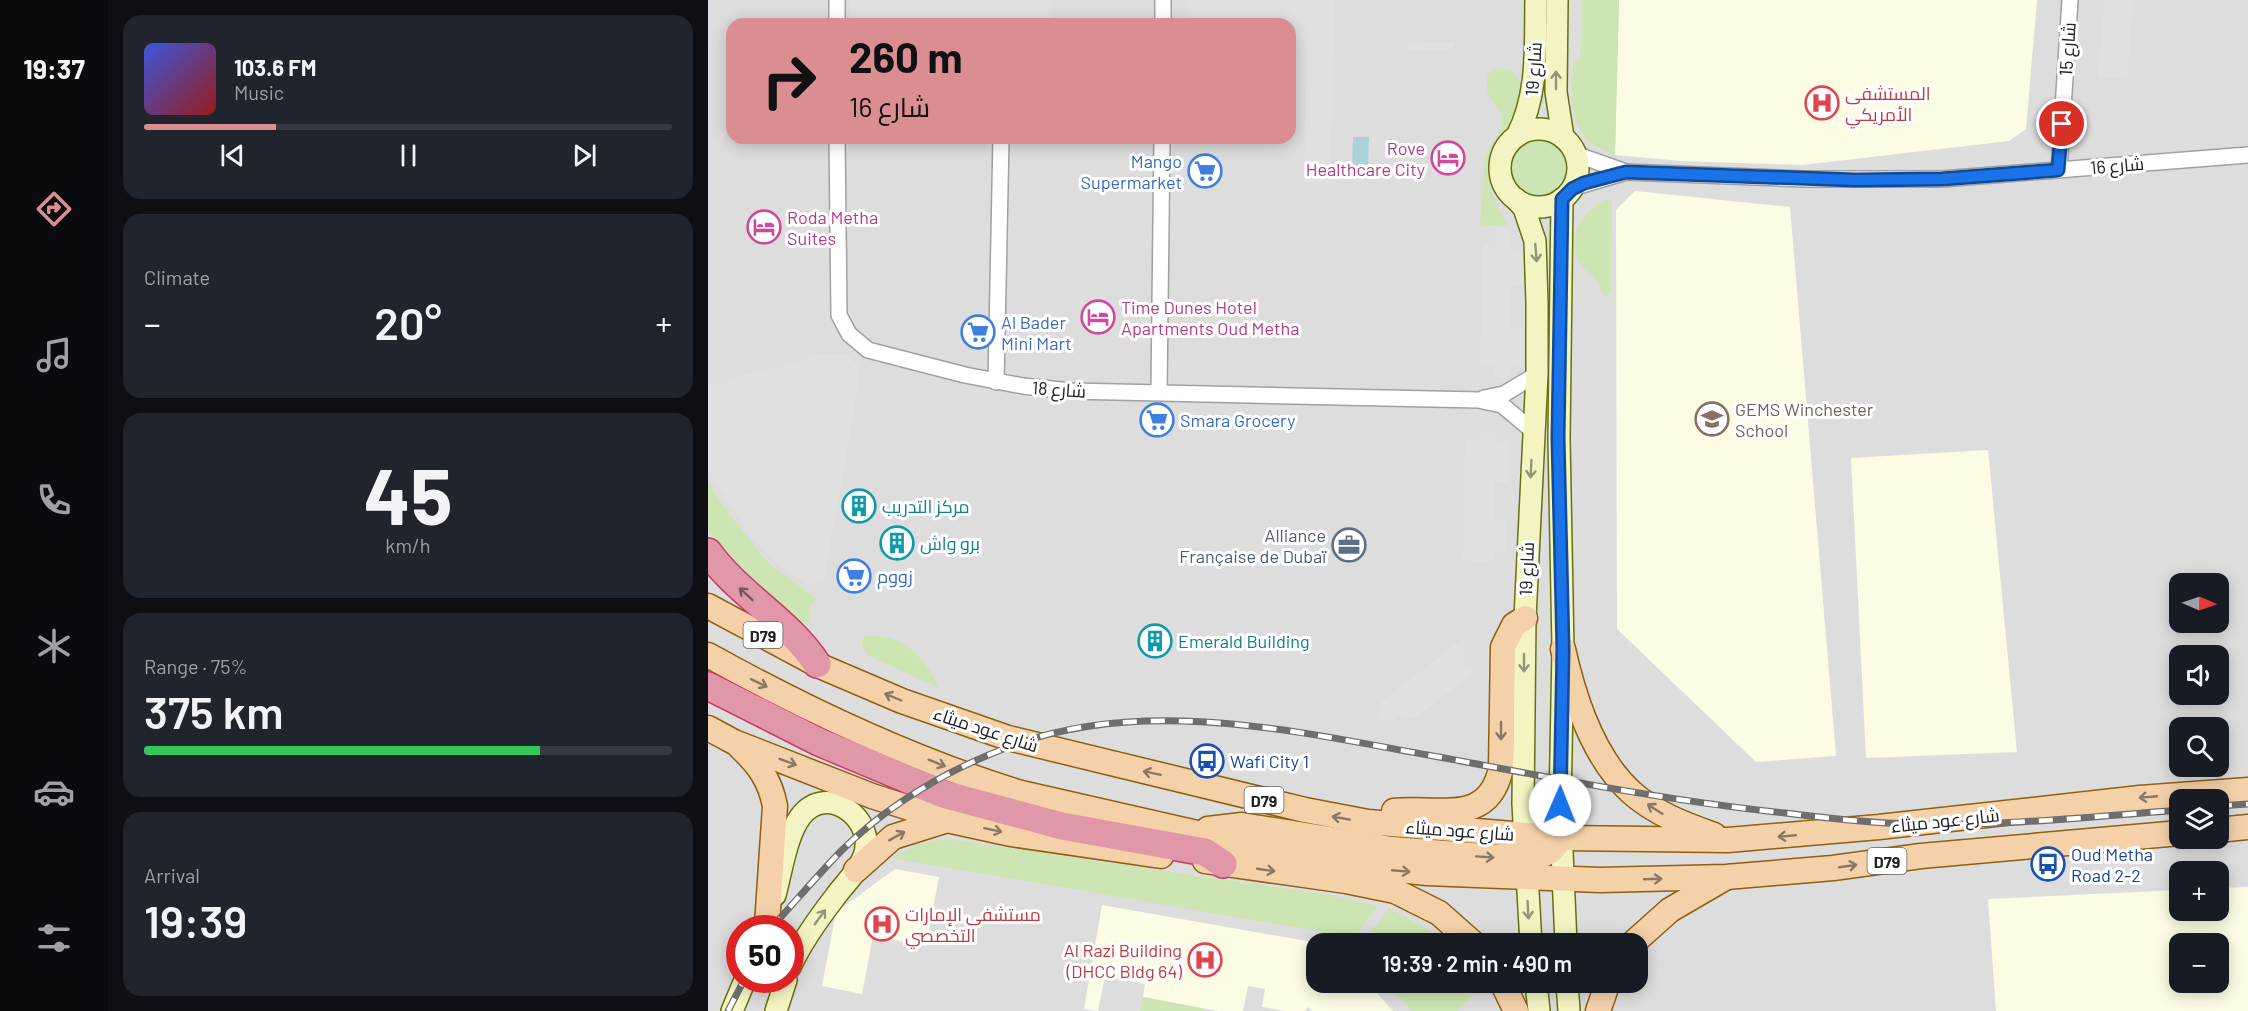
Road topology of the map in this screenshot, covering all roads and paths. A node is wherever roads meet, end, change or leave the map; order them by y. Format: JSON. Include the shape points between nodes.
{"nodes":[{"id":1,"x":837,"y":0,"type":"edge"},
{"id":2,"x":1163,"y":0,"type":"edge"},
{"id":3,"x":1536,"y":0,"type":"edge"},
{"id":4,"x":1557,"y":0,"type":"edge"},
{"id":5,"x":2070,"y":0,"type":"edge"},
{"id":6,"x":837,"y":18,"type":"edge"},
{"id":7,"x":1162,"y":18,"type":"edge"},
{"id":8,"x":1517,"y":136,"type":"junction"},
{"id":9,"x":837,"y":144,"type":"edge"},
{"id":10,"x":1001,"y":144,"type":"edge"},
{"id":11,"x":1162,"y":144,"type":"edge"},
{"id":12,"x":1569,"y":145,"type":"junction"},
{"id":13,"x":2248,"y":155,"type":"edge"},
{"id":14,"x":2058,"y":170,"type":"junction"},
{"id":15,"x":1626,"y":172,"type":"junction"},
{"id":16,"x":1567,"y":194,"type":"junction"},
{"id":17,"x":1516,"y":199,"type":"junction"},
{"id":18,"x":1537,"y":374,"type":"junction"},
{"id":19,"x":996,"y":382,"type":"junction"},
{"id":20,"x":1159,"y":392,"type":"junction"},
{"id":21,"x":1478,"y":400,"type":"junction"},
{"id":22,"x":1533,"y":431,"type":"junction"},
{"id":23,"x":708,"y":552,"type":"edge"},
{"id":24,"x":708,"y":606,"type":"edge"},
{"id":25,"x":1525,"y":618,"type":"junction"},
{"id":26,"x":1563,"y":649,"type":"junction"},
{"id":27,"x":708,"y":655,"type":"edge"},
{"id":28,"x":817,"y":664,"type":"junction"},
{"id":29,"x":708,"y":686,"type":"edge"},
{"id":30,"x":708,"y":728,"type":"edge"},
{"id":31,"x":734,"y":742,"type":"junction"},
{"id":32,"x":2248,"y":790,"type":"edge"},
{"id":33,"x":947,"y":820,"type":"junction"},
{"id":34,"x":1368,"y":822,"type":"junction"},
{"id":35,"x":2248,"y":827,"type":"edge"},
{"id":36,"x":2229,"y":829,"type":"edge"},
{"id":37,"x":2169,"y":834,"type":"edge"},
{"id":38,"x":1562,"y":838,"type":"junction"},
{"id":39,"x":1728,"y":840,"type":"junction"},
{"id":40,"x":1526,"y":856,"type":"junction"},
{"id":41,"x":1223,"y":864,"type":"junction"},
{"id":42,"x":856,"y":870,"type":"junction"},
{"id":43,"x":1726,"y":877,"type":"junction"},
{"id":44,"x":1563,"y":879,"type":"junction"},
{"id":45,"x":767,"y":915,"type":"edge"},
{"id":46,"x":769,"y":915,"type":"edge"},
{"id":47,"x":1462,"y":933,"type":"edge"},
{"id":48,"x":1530,"y":933,"type":"edge"},
{"id":49,"x":1565,"y":933,"type":"edge"},
{"id":50,"x":1644,"y":933,"type":"edge"},
{"id":51,"x":804,"y":943,"type":"edge"},
{"id":52,"x":740,"y":993,"type":"edge"},
{"id":53,"x":782,"y":993,"type":"edge"},
{"id":54,"x":1507,"y":993,"type":"edge"},
{"id":55,"x":1537,"y":993,"type":"edge"},
{"id":56,"x":1568,"y":993,"type":"edge"},
{"id":57,"x":1604,"y":993,"type":"edge"},
{"id":58,"x":732,"y":1011,"type":"edge"},
{"id":59,"x":776,"y":1011,"type":"edge"},
{"id":60,"x":1516,"y":1011,"type":"edge"},
{"id":61,"x":1539,"y":1011,"type":"edge"},
{"id":62,"x":1569,"y":1011,"type":"edge"},
{"id":63,"x":1598,"y":1011,"type":"edge"}],
"edges":[{"from":1,"to":6,"type":"street"},
{"from":2,"to":7,"type":"street"},
{"from":3,"to":8,"type":"main road","name":"شارع 19","via":[[1533,86]]},
{"from":12,"to":4,"type":"main road","name":"شارع 19","one_way":true,"via":[[1556,92]]},
{"from":5,"to":14,"type":"street","name":"شارع 15"},
{"from":8,"to":12,"type":"main road","via":[[1541,129]]},
{"from":8,"to":17,"type":"main road","via":[[1509,143],[1501,162],[1503,183]]},
{"from":9,"to":19,"type":"street","name":"شارع 18","via":[[839,307],[849,334],[868,350],[880,354]]},
{"from":10,"to":19,"type":"street"},
{"from":11,"to":20,"type":"street"},
{"from":12,"to":15,"type":"street","name":"شارع 16"},
{"from":12,"to":16,"type":"main road","via":[[1578,173]]},
{"from":13,"to":14,"type":"street","name":"شارع 16"},
{"from":14,"to":15,"type":"street","name":"شارع 16","via":[[1866,180]]},
{"from":15,"to":16,"type":"street","name":"شارع 16","via":[[1598,178]]},
{"from":16,"to":17,"type":"main road","via":[[1552,205],[1539,207]]},
{"from":16,"to":26,"type":"main road","name":"شارع 19","via":[[1558,438]]},
{"from":17,"to":18,"type":"main road","name":"شارع 19","one_way":true,"via":[[1524,208],[1535,241]]},
{"from":18,"to":21,"type":"street","name":"شارع 18","via":[[1504,394]]},
{"from":18,"to":22,"type":"main road","name":"شارع 19"},
{"from":19,"to":20,"type":"street","name":"شارع 18","via":[[1071,391]]},
{"from":20,"to":21,"type":"street","name":"شارع 18"},
{"from":21,"to":22,"type":"street","name":"شارع 18","via":[[1502,405]]},
{"from":22,"to":25,"type":"main road","name":"شارع 19","one_way":true},
{"from":28,"to":23,"type":"highway","one_way":true,"via":[[799,640],[742,591]]},
{"from":24,"to":28,"type":"main road","name":"شارع عود ميثاء","number":"D79"},
{"from":25,"to":34,"type":"main road","one_way":true,"via":[[1514,625],[1503,646],[1501,768],[1491,794],[1484,802],[1465,810],[1397,811]]},
{"from":25,"to":40,"type":"main road","name":"شارع 19","one_way":true},
{"from":26,"to":38,"type":"main road","name":"شارع 19"},
{"from":39,"to":26,"type":"main road","one_way":true,"via":[[1658,812],[1632,793],[1600,752],[1582,712]]},
{"from":27,"to":40,"type":"main road","name":"شارع عود ميثاء","number":"D79","one_way":true,"via":[[872,736],[1021,793],[1353,865],[1426,873]]},
{"from":34,"to":28,"type":"main road","name":"شارع عود ميثاء","number":"D79","one_way":true,"via":[[1008,738],[902,701]]},
{"from":29,"to":41,"type":"highway","via":[[809,738],[943,794],[1062,826],[1205,852]]},
{"from":30,"to":31,"type":"main road"},
{"from":31,"to":33,"type":"main road","one_way":true,"via":[[882,800]]},
{"from":31,"to":45,"type":"main road","via":[[764,773],[772,790],[774,825]]},
{"from":32,"to":39,"type":"main road","name":"شارع عود ميثاء","number":"D79","one_way":true},
{"from":33,"to":41,"type":"main road","one_way":true,"via":[[1045,840]]},
{"from":42,"to":33,"type":"main road","one_way":true,"via":[[893,837]]},
{"from":34,"to":40,"type":"main road","name":"شارع عود ميثاء","number":"D79"},
{"from":35,"to":36,"type":"main road"},
{"from":43,"to":37,"type":"main road","name":"شارع عود ميثاء","number":"D79","one_way":true},
{"from":38,"to":39,"type":"main road","name":"شارع عود ميثاء","number":"D79"},
{"from":38,"to":40,"type":"main road","name":"شارع عود ميثاء","number":"D79"},
{"from":38,"to":44,"type":"main road","name":"شارع 19"},
{"from":40,"to":44,"type":"main road","name":"شارع عود ميثاء","number":"D79"},
{"from":40,"to":48,"type":"main road","name":"شارع 19","one_way":true},
{"from":41,"to":47,"type":"main road","one_way":true,"via":[[1395,891],[1439,913]]},
{"from":42,"to":46,"type":"main road","via":[[864,856],[867,838],[861,821],[848,808],[831,802],[813,806],[801,816],[793,832]]},
{"from":51,"to":42,"type":"main road","one_way":true},
{"from":44,"to":43,"type":"main road","name":"شارع عود ميثاء","number":"D79","one_way":true},
{"from":43,"to":50,"type":"main road","via":[[1670,910]]},
{"from":44,"to":49,"type":"main road","name":"شارع 19"},
{"from":52,"to":58,"type":"main road"},
{"from":53,"to":59,"type":"main road"},
{"from":54,"to":60,"type":"main road"},
{"from":55,"to":61,"type":"main road"},
{"from":56,"to":62,"type":"main road"},
{"from":57,"to":63,"type":"main road"}]}
